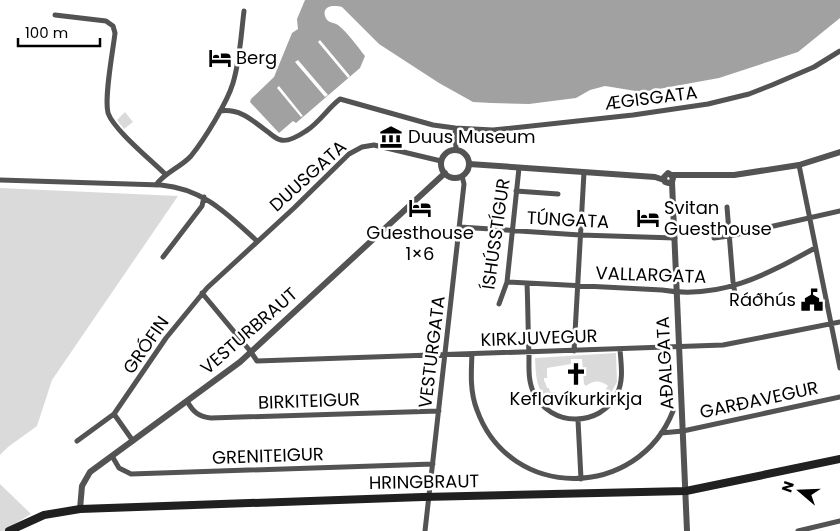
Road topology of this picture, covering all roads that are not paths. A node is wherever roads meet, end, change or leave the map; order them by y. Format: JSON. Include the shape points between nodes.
{"nodes":[{"id":1,"x":244,"y":11,"type":"dead end"},
{"id":2,"x":55,"y":15,"type":"dead end"},
{"id":3,"x":840,"y":51,"type":"edge"},
{"id":4,"x":220,"y":111,"type":"junction"},
{"id":5,"x":455,"y":128,"type":"junction"},
{"id":6,"x":456,"y":150,"type":"junction"},
{"id":7,"x":840,"y":152,"type":"edge"},
{"id":8,"x":442,"y":161,"type":"junction"},
{"id":9,"x":469,"y":164,"type":"junction"},
{"id":10,"x":799,"y":165,"type":"junction"},
{"id":11,"x":519,"y":168,"type":"junction"},
{"id":12,"x":584,"y":172,"type":"junction"},
{"id":13,"x":445,"y":173,"type":"junction"},
{"id":14,"x":165,"y":174,"type":"junction"},
{"id":15,"x":462,"y":176,"type":"junction"},
{"id":16,"x":668,"y":179,"type":"junction"},
{"id":17,"x":0,"y":180,"type":"edge"},
{"id":18,"x":156,"y":185,"type":"junction"},
{"id":19,"x":516,"y":191,"type":"junction"},
{"id":20,"x":558,"y":194,"type":"dead end"},
{"id":21,"x":204,"y":197,"type":"junction"},
{"id":22,"x":727,"y":207,"type":"dead end"},
{"id":23,"x":840,"y":211,"type":"edge"},
{"id":24,"x":809,"y":218,"type":"junction"},
{"id":25,"x":460,"y":227,"type":"junction"},
{"id":26,"x":512,"y":230,"type":"junction"},
{"id":27,"x":580,"y":235,"type":"junction"},
{"id":28,"x":729,"y":236,"type":"junction"},
{"id":29,"x":675,"y":238,"type":"junction"},
{"id":30,"x":714,"y":238,"type":"dead end"},
{"id":31,"x":257,"y":241,"type":"junction"},
{"id":32,"x":815,"y":248,"type":"junction"},
{"id":33,"x":164,"y":257,"type":"dead end"},
{"id":34,"x":506,"y":282,"type":"junction"},
{"id":35,"x":527,"y":283,"type":"junction"},
{"id":36,"x":577,"y":285,"type":"junction"},
{"id":37,"x":734,"y":285,"type":"junction"},
{"id":38,"x":202,"y":293,"type":"junction"},
{"id":39,"x":677,"y":293,"type":"junction"},
{"id":40,"x":499,"y":304,"type":"dead end"},
{"id":41,"x":736,"y":304,"type":"dead end"},
{"id":42,"x":840,"y":322,"type":"edge"},
{"id":43,"x":831,"y":323,"type":"junction"},
{"id":44,"x":679,"y":347,"type":"junction"},
{"id":45,"x":620,"y":349,"type":"junction"},
{"id":46,"x":574,"y":351,"type":"junction"},
{"id":47,"x":251,"y":352,"type":"junction"},
{"id":48,"x":529,"y":352,"type":"junction"},
{"id":49,"x":472,"y":354,"type":"junction"},
{"id":50,"x":446,"y":355,"type":"junction"},
{"id":51,"x":840,"y":368,"type":"edge"},
{"id":52,"x":840,"y":397,"type":"edge"},
{"id":53,"x":187,"y":401,"type":"junction"},
{"id":54,"x":439,"y":411,"type":"junction"},
{"id":55,"x":673,"y":411,"type":"dead end"},
{"id":56,"x":114,"y":414,"type":"junction"},
{"id":57,"x":578,"y":420,"type":"junction"},
{"id":58,"x":683,"y":431,"type":"junction"},
{"id":59,"x":662,"y":433,"type":"junction"},
{"id":60,"x":77,"y":441,"type":"dead end"},
{"id":61,"x":133,"y":441,"type":"junction"},
{"id":62,"x":112,"y":456,"type":"junction"},
{"id":63,"x":840,"y":459,"type":"edge"},
{"id":64,"x":433,"y":464,"type":"junction"},
{"id":65,"x":581,"y":479,"type":"junction"},
{"id":66,"x":686,"y":491,"type":"junction"},
{"id":67,"x":429,"y":497,"type":"junction"},
{"id":68,"x":80,"y":509,"type":"junction"},
{"id":69,"x":840,"y":521,"type":"edge"},
{"id":70,"x":9,"y":531,"type":"edge"},
{"id":71,"x":425,"y":531,"type":"edge"},
{"id":72,"x":687,"y":531,"type":"edge"},
{"id":73,"x":798,"y":531,"type":"edge"}],
"edges":[{"from":1,"to":4,"type":"street","via":[[235,76]]},
{"from":2,"to":14,"type":"street","via":[[106,21],[113,26],[108,112],[116,126]]},
{"from":3,"to":5,"type":"street","name":"ÆGISGATA","via":[[779,82],[749,94],[708,104],[493,130]]},
{"from":4,"to":5,"type":"street","name":"ÆGISGATA","via":[[230,110],[244,115],[282,141],[308,130],[340,99]]},
{"from":4,"to":14,"type":"street","via":[[188,159]]},
{"from":5,"to":6,"type":"street"},
{"from":6,"to":8,"type":"street","via":[[448,152]]},
{"from":6,"to":9,"type":"street","via":[[464,153]]},
{"from":7,"to":10,"type":"street"},
{"from":8,"to":13,"type":"street"},
{"from":8,"to":31,"type":"street","name":"DUUSGATA","via":[[374,145],[358,148]]},
{"from":9,"to":11,"type":"street"},
{"from":9,"to":15,"type":"street"},
{"from":10,"to":16,"type":"street"},
{"from":10,"to":24,"type":"street"},
{"from":11,"to":12,"type":"street"},
{"from":11,"to":19,"type":"street","name":"ÍSHÚSSTÍGUR"},
{"from":12,"to":16,"type":"street"},
{"from":12,"to":27,"type":"street"},
{"from":13,"to":15,"type":"street","via":[[452,177]]},
{"from":13,"to":47,"type":"street","name":"VESTURBRAUT"},
{"from":14,"to":18,"type":"street"},
{"from":15,"to":25,"type":"street","name":"VESTURGATA"},
{"from":16,"to":29,"type":"street","name":"AÐALGATA"},
{"from":17,"to":18,"type":"street"},
{"from":18,"to":21,"type":"street","via":[[180,188]]},
{"from":19,"to":20,"type":"street"},
{"from":19,"to":26,"type":"street","name":"ÍSHÚSSTÍGUR"},
{"from":21,"to":31,"type":"street"},
{"from":21,"to":33,"type":"street","via":[[202,206]]},
{"from":22,"to":28,"type":"street"},
{"from":23,"to":24,"type":"street"},
{"from":24,"to":28,"type":"street"},
{"from":24,"to":32,"type":"street"},
{"from":25,"to":26,"type":"street","name":"TÚNGATA"},
{"from":25,"to":50,"type":"street","name":"VESTURGATA"},
{"from":26,"to":27,"type":"street","name":"TÚNGATA"},
{"from":26,"to":34,"type":"street","name":"ÍSHÚSSTÍGUR"},
{"from":27,"to":29,"type":"street","name":"TÚNGATA"},
{"from":27,"to":36,"type":"street"},
{"from":28,"to":30,"type":"street"},
{"from":28,"to":37,"type":"street"},
{"from":29,"to":39,"type":"street","name":"AÐALGATA"},
{"from":31,"to":38,"type":"street","name":"GRÓFIN"},
{"from":32,"to":37,"type":"street","name":"VALLARGATA","via":[[757,278]]},
{"from":32,"to":43,"type":"street"},
{"from":34,"to":35,"type":"street","name":"VALLARGATA"},
{"from":34,"to":40,"type":"street","name":"ÍSHÚSSTÍGUR"},
{"from":35,"to":36,"type":"street","name":"VALLARGATA"},
{"from":35,"to":48,"type":"street"},
{"from":36,"to":39,"type":"street","name":"VALLARGATA"},
{"from":36,"to":46,"type":"street"},
{"from":37,"to":39,"type":"street","name":"VALLARGATA","via":[[708,292]]},
{"from":37,"to":41,"type":"street"},
{"from":38,"to":47,"type":"street"},
{"from":38,"to":56,"type":"street","name":"GRÓFIN","via":[[166,338]]},
{"from":39,"to":44,"type":"street","name":"AÐALGATA"},
{"from":42,"to":43,"type":"street","name":"KIRKJUVEGUR"},
{"from":43,"to":44,"type":"street","name":"KIRKJUVEGUR","via":[[723,346]]},
{"from":43,"to":51,"type":"street"},
{"from":44,"to":45,"type":"street","name":"KIRKJUVEGUR"},
{"from":44,"to":58,"type":"street","name":"AÐALGATA"},
{"from":45,"to":46,"type":"street","name":"KIRKJUVEGUR"},
{"from":45,"to":57,"type":"street","via":[[622,378],[614,400],[597,414]]},
{"from":46,"to":48,"type":"street","name":"KIRKJUVEGUR"},
{"from":47,"to":50,"type":"street","name":"KIRKJUVEGUR","via":[[257,361]]},
{"from":47,"to":53,"type":"street","name":"VESTURBRAUT"},
{"from":48,"to":49,"type":"street","name":"KIRKJUVEGUR"},
{"from":48,"to":57,"type":"street","via":[[530,381],[537,398],[554,414]]},
{"from":49,"to":50,"type":"street","name":"KIRKJUVEGUR"},
{"from":49,"to":65,"type":"street","via":[[474,402],[485,428],[496,442],[532,470],[559,478]]},
{"from":50,"to":54,"type":"street","name":"VESTURGATA"},
{"from":52,"to":58,"type":"street","name":"GARÐAVEGUR"},
{"from":53,"to":54,"type":"street","name":"BIRKITEIGUR","via":[[194,412],[211,418]]},
{"from":53,"to":61,"type":"street","name":"VESTURBRAUT"},
{"from":54,"to":64,"type":"street","name":"VESTURGATA"},
{"from":55,"to":59,"type":"street"},
{"from":56,"to":60,"type":"street","name":"GRÓFIN"},
{"from":56,"to":61,"type":"street"},
{"from":57,"to":65,"type":"street"},
{"from":58,"to":59,"type":"street","name":"GARÐAVEGUR"},
{"from":58,"to":66,"type":"street","name":"AÐALGATA"},
{"from":59,"to":65,"type":"street","via":[[626,466],[608,474]]},
{"from":61,"to":62,"type":"street","name":"VESTURBRAUT"},
{"from":62,"to":64,"type":"street","name":"GRENITEIGUR","via":[[122,470],[131,474]]},
{"from":62,"to":68,"type":"street","name":"VESTURBRAUT","via":[[86,476]]},
{"from":63,"to":66,"type":"main road","name":"HRINGBRAUT"},
{"from":64,"to":67,"type":"street","name":"VESTURGATA"},
{"from":66,"to":67,"type":"main road","name":"HRINGBRAUT"},
{"from":66,"to":72,"type":"street","name":"AÐALGATA"},
{"from":67,"to":68,"type":"main road","name":"HRINGBRAUT"},
{"from":67,"to":71,"type":"street","name":"VESTURGATA"},
{"from":68,"to":70,"type":"main road","name":"HRINGBRAUT","via":[[44,515]]},
{"from":69,"to":73,"type":"street"}]}
